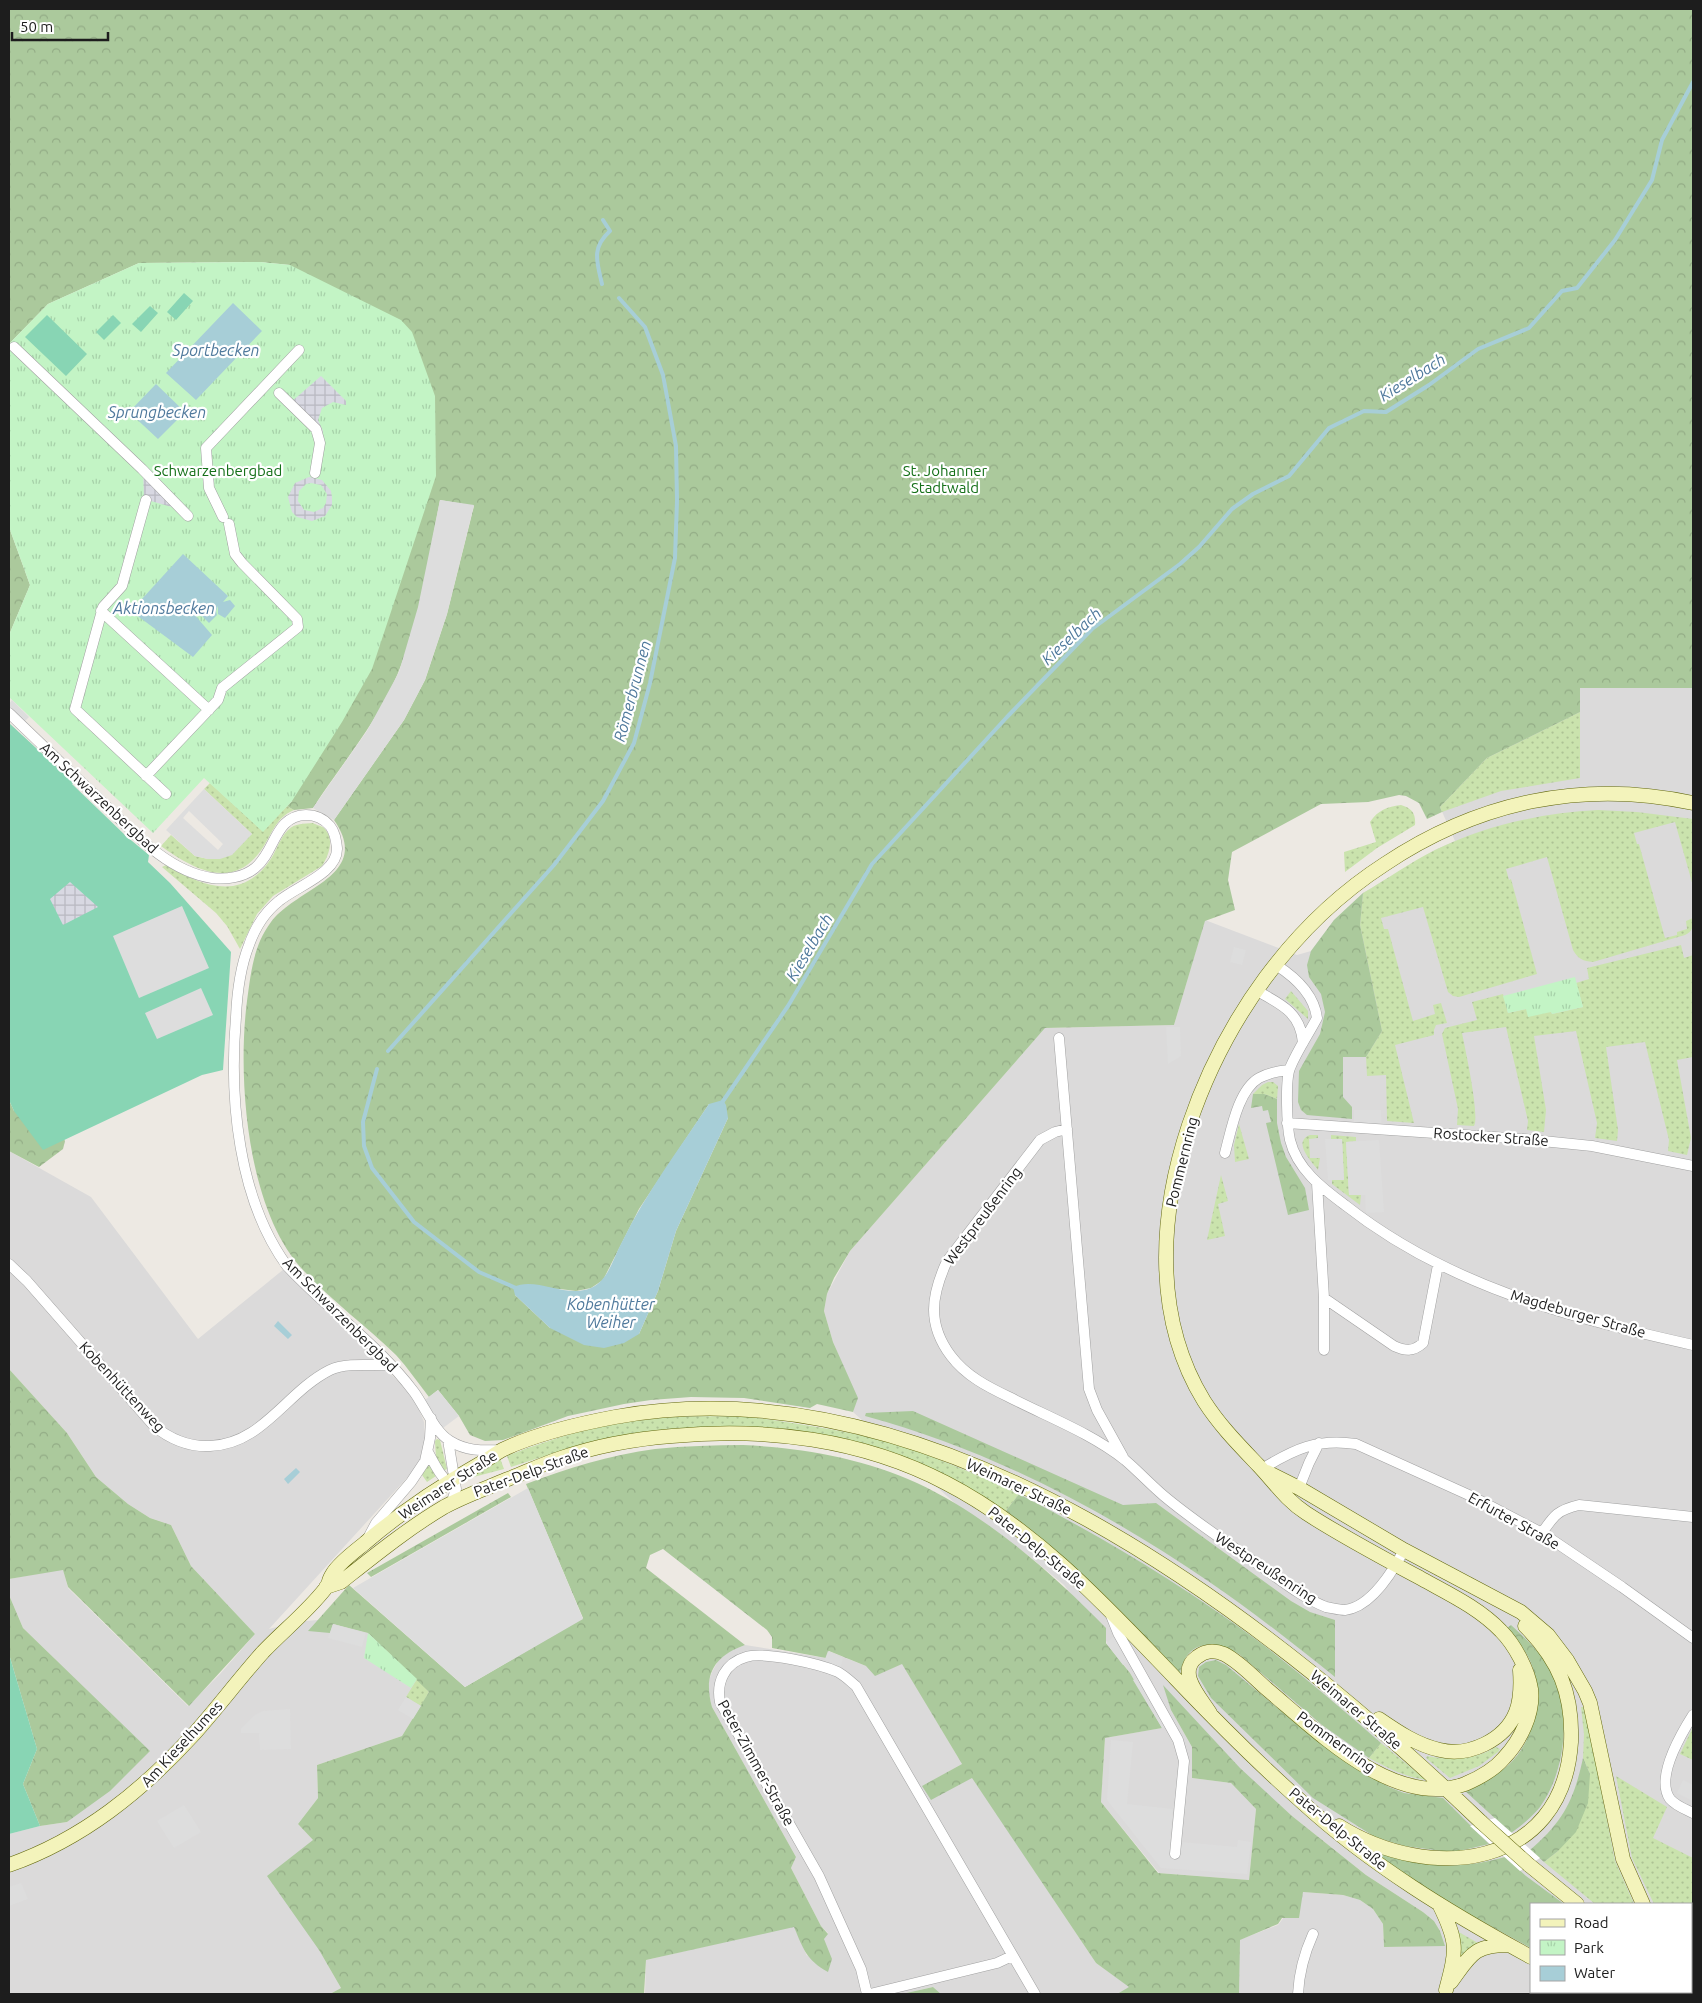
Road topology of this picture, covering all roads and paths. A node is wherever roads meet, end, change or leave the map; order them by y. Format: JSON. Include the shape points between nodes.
{"nodes":[{"id":1,"x":14,"y":347,"type":"dead end"},
{"id":2,"x":299,"y":350,"type":"dead end"},
{"id":3,"x":279,"y":393,"type":"dead end"},
{"id":4,"x":315,"y":473,"type":"dead end"},
{"id":5,"x":146,"y":500,"type":"dead end"},
{"id":6,"x":188,"y":516,"type":"dead end"},
{"id":7,"x":101,"y":611,"type":"junction"},
{"id":8,"x":208,"y":710,"type":"junction"},
{"id":9,"x":9,"y":713,"type":"edge"},
{"id":10,"x":146,"y":776,"type":"junction"},
{"id":11,"x":166,"y":794,"type":"dead end"},
{"id":12,"x":1693,"y":804,"type":"edge"},
{"id":13,"x":1276,"y":965,"type":"junction"},
{"id":14,"x":1257,"y":991,"type":"junction"},
{"id":15,"x":1059,"y":1038,"type":"dead end"},
{"id":16,"x":1303,"y":1044,"type":"junction"},
{"id":17,"x":1289,"y":1070,"type":"junction"},
{"id":18,"x":1288,"y":1123,"type":"junction"},
{"id":19,"x":1067,"y":1129,"type":"junction"},
{"id":20,"x":1225,"y":1153,"type":"dead end"},
{"id":21,"x":1693,"y":1166,"type":"edge"},
{"id":22,"x":1317,"y":1183,"type":"junction"},
{"id":23,"x":9,"y":1264,"type":"edge"},
{"id":24,"x":1438,"y":1266,"type":"junction"},
{"id":25,"x":1324,"y":1298,"type":"junction"},
{"id":26,"x":1693,"y":1345,"type":"edge"},
{"id":27,"x":1324,"y":1350,"type":"dead end"},
{"id":28,"x":391,"y":1365,"type":"junction"},
{"id":29,"x":431,"y":1418,"type":"junction"},
{"id":30,"x":448,"y":1440,"type":"junction"},
{"id":31,"x":1319,"y":1443,"type":"junction"},
{"id":32,"x":502,"y":1450,"type":"junction"},
{"id":33,"x":428,"y":1452,"type":"junction"},
{"id":34,"x":1124,"y":1460,"type":"junction"},
{"id":35,"x":1262,"y":1469,"type":"junction"},
{"id":36,"x":453,"y":1483,"type":"junction"},
{"id":37,"x":1299,"y":1488,"type":"junction"},
{"id":38,"x":473,"y":1493,"type":"junction"},
{"id":39,"x":451,"y":1504,"type":"junction"},
{"id":40,"x":1693,"y":1518,"type":"edge"},
{"id":41,"x":420,"y":1522,"type":"joint"},
{"id":42,"x":1542,"y":1533,"type":"junction"},
{"id":43,"x":367,"y":1541,"type":"junction"},
{"id":44,"x":1404,"y":1550,"type":"junction"},
{"id":45,"x":1396,"y":1565,"type":"junction"},
{"id":46,"x":326,"y":1587,"type":"junction"},
{"id":47,"x":1481,"y":1592,"type":"junction"},
{"id":48,"x":1107,"y":1607,"type":"junction"},
{"id":49,"x":1693,"y":1638,"type":"edge"},
{"id":50,"x":1520,"y":1659,"type":"junction"},
{"id":51,"x":1338,"y":1692,"type":"junction"},
{"id":52,"x":1210,"y":1713,"type":"junction"},
{"id":53,"x":1693,"y":1715,"type":"edge"},
{"id":54,"x":1447,"y":1789,"type":"junction"},
{"id":55,"x":1303,"y":1803,"type":"junction"},
{"id":56,"x":1693,"y":1813,"type":"edge"},
{"id":57,"x":1175,"y":1854,"type":"dead end"},
{"id":58,"x":9,"y":1865,"type":"edge"},
{"id":59,"x":1576,"y":1903,"type":"edge"},
{"id":60,"x":1643,"y":1903,"type":"edge"},
{"id":61,"x":1439,"y":1904,"type":"junction"},
{"id":62,"x":1313,"y":1934,"type":"dead end"},
{"id":63,"x":1510,"y":1945,"type":"junction"},
{"id":64,"x":1012,"y":1956,"type":"junction"},
{"id":65,"x":1530,"y":1956,"type":"edge"},
{"id":66,"x":1444,"y":1992,"type":"edge"},
{"id":67,"x":869,"y":1994,"type":"edge"},
{"id":68,"x":1035,"y":1994,"type":"edge"},
{"id":69,"x":1298,"y":1994,"type":"edge"}],
"edges":[{"from":1,"to":6,"type":"street"},
{"from":2,"to":8,"type":"street","via":[[206,448],[209,488],[226,521],[235,554],[297,619],[298,627],[222,688],[218,700]]},
{"from":3,"to":4,"type":"street","via":[[316,429],[320,443]]},
{"from":5,"to":7,"type":"street","via":[[122,586]]},
{"from":7,"to":8,"type":"street"},
{"from":7,"to":10,"type":"street","via":[[75,709]]},
{"from":8,"to":10,"type":"street"},
{"from":9,"to":28,"type":"street","name":"Am Schwarzenbergbad","via":[[139,838],[170,861],[202,876],[230,878],[253,869],[263,860],[290,818],[309,815],[320,818],[334,833],[337,852],[333,862],[324,873],[277,902],[263,917],[248,947],[240,980],[233,1049],[238,1131],[256,1207],[278,1254],[297,1277]]},
{"from":10,"to":11,"type":"street"},
{"from":12,"to":13,"type":"street","name":"Pommernring","via":[[1635,795],[1592,795],[1527,802],[1466,820],[1401,853],[1353,885],[1306,929]]},
{"from":13,"to":14,"type":"street","name":"Pommernring"},
{"from":13,"to":16,"type":"street","name":"Magdeburger Straße","via":[[1297,979],[1316,1008],[1317,1018]]},
{"from":14,"to":16,"type":"street","via":[[1280,1003],[1295,1017],[1302,1030]]},
{"from":14,"to":35,"type":"street","name":"Pommernring","via":[[1215,1062],[1195,1108],[1174,1179],[1166,1248],[1172,1319],[1185,1364],[1220,1424]]},
{"from":15,"to":19,"type":"street","name":"Westpreußenring"},
{"from":16,"to":17,"type":"street","name":"Magdeburger Straße"},
{"from":17,"to":18,"type":"street","name":"Magdeburger Straße"},
{"from":17,"to":20,"type":"street","via":[[1259,1078],[1247,1089]]},
{"from":18,"to":21,"type":"street","name":"Rostocker Straße","via":[[1592,1146]]},
{"from":18,"to":22,"type":"street","name":"Magdeburger Straße","via":[[1295,1154]]},
{"from":19,"to":34,"type":"street","name":"Westpreußenring","via":[[1090,1389],[1097,1410]]},
{"from":19,"to":34,"type":"street","name":"Westpreußenring","via":[[1040,1140],[947,1261],[936,1284],[933,1304],[936,1329],[952,1359],[977,1381],[1075,1429]]},
{"from":22,"to":24,"type":"street","name":"Magdeburger Straße","via":[[1363,1220]]},
{"from":22,"to":25,"type":"street"},
{"from":23,"to":28,"type":"street","name":"Kobenhüttenweg","via":[[154,1426],[188,1444],[221,1446],[241,1440],[312,1381],[333,1369]]},
{"from":24,"to":25,"type":"street","via":[[1422,1343],[1417,1349],[1405,1351],[1394,1346]]},
{"from":24,"to":26,"type":"street","name":"Magdeburger Straße","via":[[1560,1312]]},
{"from":25,"to":27,"type":"street"},
{"from":28,"to":29,"type":"street","name":"Am Schwarzenbergbad","via":[[411,1387]]},
{"from":29,"to":30,"type":"street","name":"Am Schwarzenbergbad"},
{"from":29,"to":33,"type":"street"},
{"from":30,"to":32,"type":"street","name":"Am Schwarzenbergbad","via":[[472,1450]]},
{"from":30,"to":36,"type":"street","name":"Am Schwarzenbergbad"},
{"from":31,"to":35,"type":"street","name":"Erfurter Straße","via":[[1290,1453]]},
{"from":31,"to":37,"type":"street"},
{"from":31,"to":42,"type":"street","name":"Erfurter Straße","via":[[1338,1441],[1356,1444],[1471,1496]]},
{"from":32,"to":36,"type":"street","name":"Weimarer Straße"},
{"from":32,"to":51,"type":"street","name":"Weimarer Straße","via":[[570,1427],[653,1411],[693,1409],[778,1412],[887,1434],[959,1459],[1081,1517],[1202,1591]]},
{"from":33,"to":36,"type":"street"},
{"from":33,"to":43,"type":"street","via":[[417,1474],[376,1523]]},
{"from":34,"to":45,"type":"street","name":"Westpreußenring","via":[[1188,1515],[1297,1591],[1325,1606],[1344,1610],[1356,1607],[1379,1587]]},
{"from":35,"to":37,"type":"street","name":"Pommernring"},
{"from":35,"to":45,"type":"street","name":"Pommernring","via":[[1288,1500],[1300,1509]]},
{"from":36,"to":38,"type":"street"},
{"from":36,"to":39,"type":"street","name":"Am Schwarzenbergbad"},
{"from":36,"to":43,"type":"street","name":"Weimarer Straße"},
{"from":37,"to":44,"type":"street","name":"Pommernring"},
{"from":38,"to":39,"type":"street","name":"Pater-Delp-Straße"},
{"from":38,"to":48,"type":"street","name":"Pater-Delp-Straße","via":[[564,1457],[653,1438],[744,1432],[834,1442],[880,1455],[947,1483],[1024,1534]]},
{"from":39,"to":41,"type":"street","name":"Pater-Delp-Straße"},
{"from":40,"to":42,"type":"street","via":[[1579,1505],[1564,1509],[1553,1517]]},
{"from":41,"to":46,"type":"street","name":"Am Kieselhumes","via":[[341,1582]]},
{"from":42,"to":49,"type":"street","name":"Erfurter Straße"},
{"from":43,"to":46,"type":"street","name":"Am Kieselhumes","via":[[334,1570]]},
{"from":44,"to":45,"type":"street","name":"Westpreußenring"},
{"from":44,"to":47,"type":"street","name":"Pommernring"},
{"from":45,"to":50,"type":"street","name":"Pommernring","via":[[1484,1616],[1501,1631]]},
{"from":46,"to":58,"type":"street","name":"Am Kieselhumes","via":[[263,1652],[195,1733],[140,1789],[74,1836]]},
{"from":47,"to":55,"type":"street","name":"Pommernring","via":[[1516,1617],[1541,1642],[1558,1668],[1566,1688],[1571,1712],[1570,1756],[1548,1814],[1519,1840],[1499,1849],[1475,1857],[1442,1859],[1403,1853],[1371,1843]]},
{"from":47,"to":60,"type":"street","name":"Pommernring","via":[[1521,1612],[1548,1635],[1585,1691],[1623,1859]]},
{"from":48,"to":52,"type":"street","name":"Pater-Delp-Straße"},
{"from":48,"to":57,"type":"street","name":"Pater-Delp-Straße","via":[[1118,1633],[1178,1740],[1184,1762]]},
{"from":50,"to":51,"type":"street","via":[[1519,1703],[1509,1725],[1489,1742],[1462,1752],[1438,1750],[1412,1740]]},
{"from":50,"to":54,"type":"street","name":"Pommernring","via":[[1532,1697],[1521,1735],[1495,1768]]},
{"from":51,"to":54,"type":"street","name":"Weimarer Straße"},
{"from":52,"to":54,"type":"street","name":"Pommernring","via":[[1187,1671],[1192,1659],[1214,1650],[1242,1666],[1315,1730],[1358,1761],[1394,1781]]},
{"from":52,"to":55,"type":"street","name":"Pater-Delp-Straße"},
{"from":53,"to":56,"type":"street","via":[[1671,1758],[1666,1772],[1666,1790],[1677,1805]]},
{"from":54,"to":59,"type":"street","name":"Weimarer Straße","bridge":true,"via":[[1529,1865]]},
{"from":55,"to":61,"type":"street","name":"Pater-Delp-Straße","via":[[1348,1842]]},
{"from":61,"to":63,"type":"street","name":"Pater-Delp-Straße"},
{"from":61,"to":66,"type":"street","via":[[1454,1939],[1454,1956]]},
{"from":62,"to":69,"type":"street","via":[[1299,1976]]},
{"from":63,"to":65,"type":"street","name":"Pater-Delp-Straße"},
{"from":63,"to":66,"type":"street","via":[[1488,1946],[1475,1951]]},
{"from":64,"to":67,"type":"street","name":"Peter-Zimmer-Straße","via":[[997,1963]]},
{"from":64,"to":67,"type":"street","name":"Peter-Zimmer-Straße","via":[[856,1686],[839,1673],[797,1660],[748,1656],[723,1674],[719,1683],[720,1702],[819,1876]]},
{"from":64,"to":68,"type":"street","name":"Peter-Zimmer-Straße"}]}
